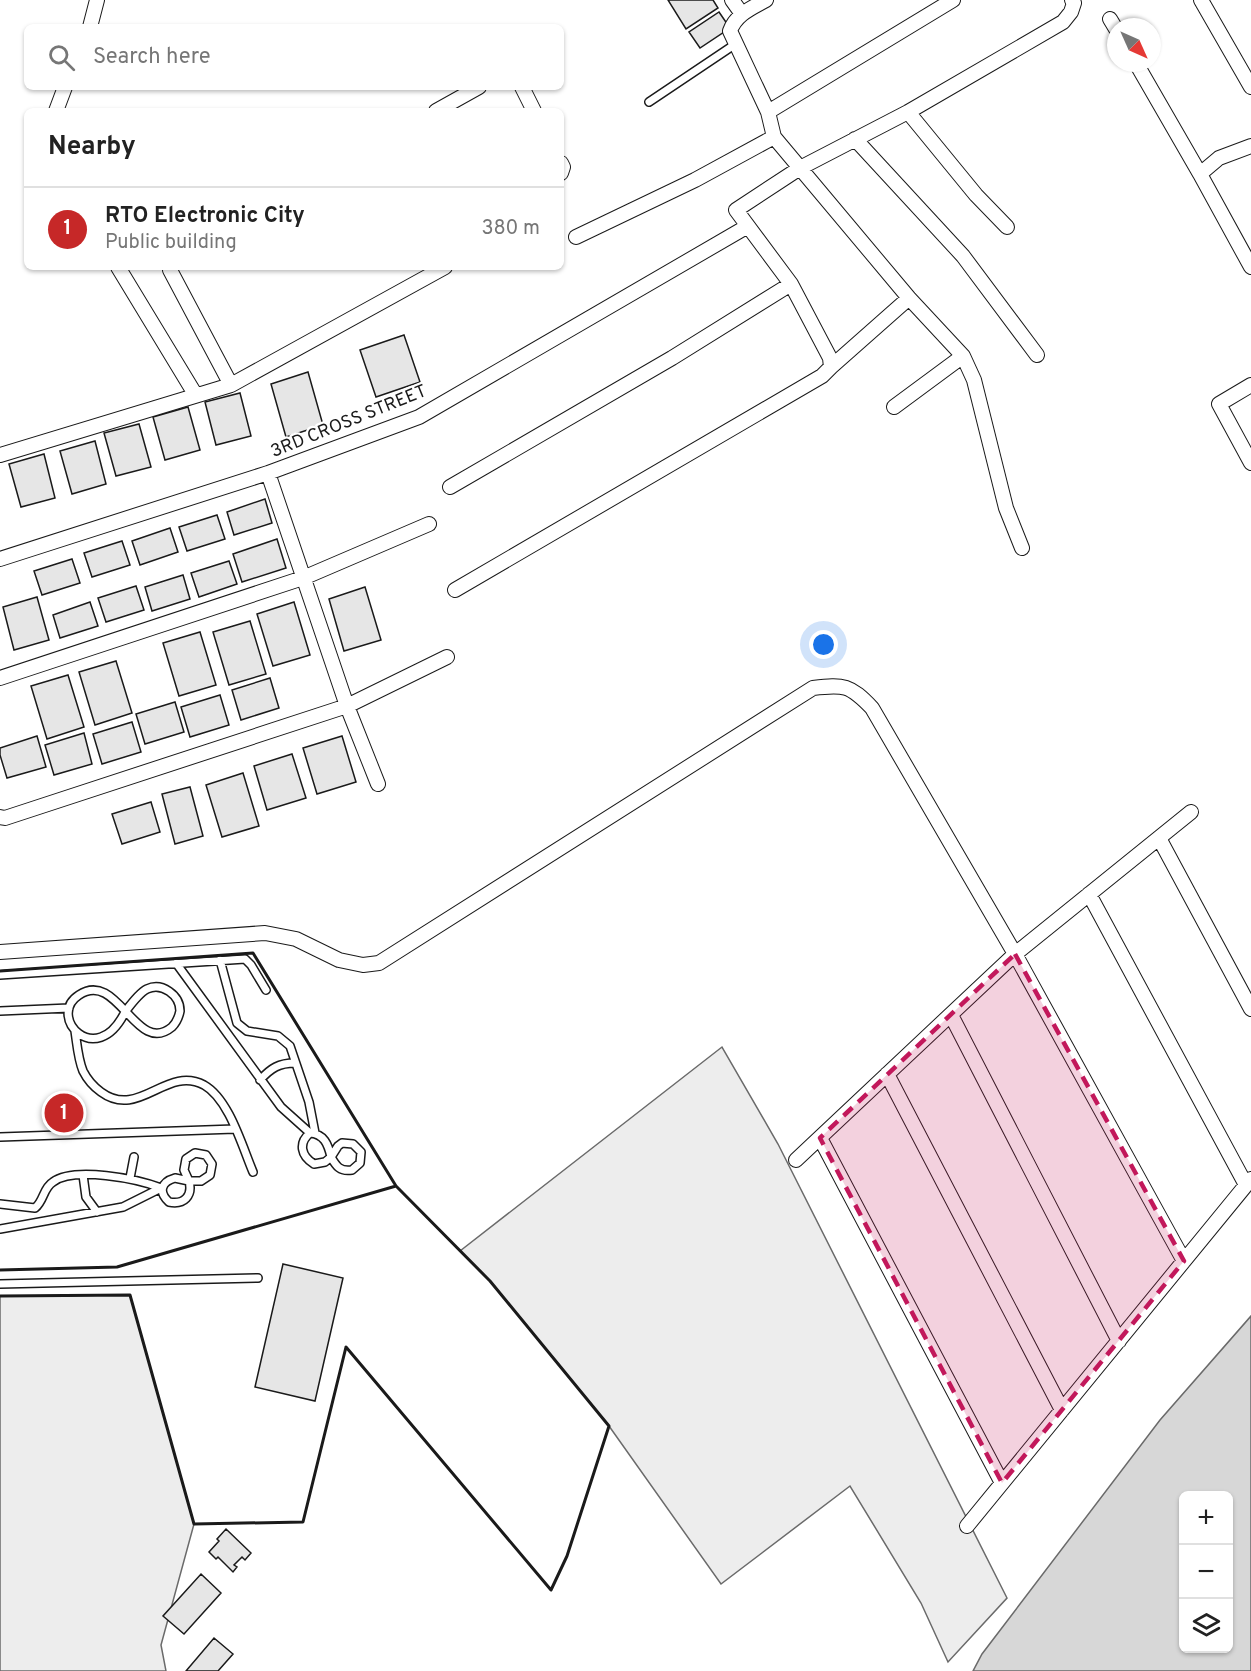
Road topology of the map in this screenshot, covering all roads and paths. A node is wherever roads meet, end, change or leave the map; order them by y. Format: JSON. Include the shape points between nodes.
{"nodes":[{"id":1,"x":97,"y":0,"type":"edge"},
{"id":2,"x":732,"y":0,"type":"edge"},
{"id":3,"x":766,"y":0,"type":"edge"},
{"id":4,"x":953,"y":0,"type":"edge"},
{"id":5,"x":1072,"y":0,"type":"edge"},
{"id":6,"x":1201,"y":0,"type":"edge"},
{"id":7,"x":741,"y":14,"type":"junction"},
{"id":8,"x":91,"y":24,"type":"edge"},
{"id":9,"x":737,"y":43,"type":"junction"},
{"id":10,"x":1141,"y":72,"type":"edge"},
{"id":11,"x":1251,"y":87,"type":"edge"},
{"id":12,"x":64,"y":90,"type":"edge"},
{"id":13,"x":474,"y":90,"type":"edge"},
{"id":14,"x":524,"y":90,"type":"edge"},
{"id":15,"x":649,"y":102,"type":"dead end"},
{"id":16,"x":57,"y":108,"type":"edge"},
{"id":17,"x":441,"y":108,"type":"edge"},
{"id":18,"x":532,"y":108,"type":"edge"},
{"id":19,"x":768,"y":112,"type":"junction"},
{"id":20,"x":908,"y":112,"type":"junction"},
{"id":21,"x":774,"y":137,"type":"junction"},
{"id":22,"x":855,"y":140,"type":"junction"},
{"id":23,"x":1251,"y":146,"type":"edge"},
{"id":24,"x":800,"y":168,"type":"junction"},
{"id":25,"x":1200,"y":174,"type":"junction"},
{"id":26,"x":748,"y":226,"type":"junction"},
{"id":27,"x":1007,"y":227,"type":"dead end"},
{"id":28,"x":576,"y":237,"type":"dead end"},
{"id":29,"x":1251,"y":267,"type":"edge"},
{"id":30,"x":120,"y":270,"type":"edge"},
{"id":31,"x":170,"y":270,"type":"edge"},
{"id":32,"x":440,"y":270,"type":"edge"},
{"id":33,"x":791,"y":284,"type":"junction"},
{"id":34,"x":909,"y":298,"type":"junction"},
{"id":35,"x":1037,"y":355,"type":"dead end"},
{"id":36,"x":963,"y":356,"type":"junction"},
{"id":37,"x":831,"y":367,"type":"junction"},
{"id":38,"x":231,"y":385,"type":"junction"},
{"id":39,"x":1251,"y":385,"type":"edge"},
{"id":40,"x":195,"y":394,"type":"junction"},
{"id":41,"x":894,"y":407,"type":"dead end"},
{"id":42,"x":0,"y":455,"type":"edge"},
{"id":43,"x":1251,"y":462,"type":"edge"},
{"id":44,"x":268,"y":473,"type":"junction"},
{"id":45,"x":450,"y":487,"type":"dead end"},
{"id":46,"x":429,"y":524,"type":"dead end"},
{"id":47,"x":1022,"y":548,"type":"dead end"},
{"id":48,"x":0,"y":559,"type":"edge"},
{"id":49,"x":303,"y":578,"type":"junction"},
{"id":50,"x":455,"y":590,"type":"dead end"},
{"id":51,"x":447,"y":657,"type":"dead end"},
{"id":52,"x":0,"y":678,"type":"edge"},
{"id":53,"x":347,"y":706,"type":"junction"},
{"id":54,"x":378,"y":784,"type":"dead end"},
{"id":55,"x":1191,"y":812,"type":"dead end"},
{"id":56,"x":0,"y":817,"type":"edge"},
{"id":57,"x":1160,"y":838,"type":"junction"},
{"id":58,"x":1089,"y":894,"type":"junction"},
{"id":59,"x":0,"y":952,"type":"edge"},
{"id":60,"x":1015,"y":954,"type":"junction"},
{"id":61,"x":220,"y":960,"type":"junction"},
{"id":62,"x":176,"y":963,"type":"junction"},
{"id":63,"x":0,"y":975,"type":"edge"},
{"id":64,"x":266,"y":990,"type":"dead end"},
{"id":65,"x":69,"y":1008,"type":"junction"},
{"id":66,"x":1251,"y":1009,"type":"edge"},
{"id":67,"x":0,"y":1011,"type":"edge"},
{"id":68,"x":125,"y":1012,"type":"junction"},
{"id":69,"x":951,"y":1015,"type":"junction"},
{"id":70,"x":75,"y":1031,"type":"junction"},
{"id":71,"x":295,"y":1063,"type":"junction"},
{"id":72,"x":887,"y":1074,"type":"junction"},
{"id":73,"x":260,"y":1080,"type":"junction"},
{"id":74,"x":235,"y":1129,"type":"junction"},
{"id":75,"x":312,"y":1133,"type":"junction"},
{"id":76,"x":0,"y":1137,"type":"edge"},
{"id":77,"x":820,"y":1138,"type":"junction"},
{"id":78,"x":134,"y":1157,"type":"dead end"},
{"id":79,"x":331,"y":1157,"type":"junction"},
{"id":80,"x":796,"y":1160,"type":"dead end"},
{"id":81,"x":253,"y":1172,"type":"dead end"},
{"id":82,"x":82,"y":1175,"type":"junction"},
{"id":83,"x":130,"y":1178,"type":"junction"},
{"id":84,"x":189,"y":1180,"type":"junction"},
{"id":85,"x":1249,"y":1182,"type":"edge"},
{"id":86,"x":161,"y":1188,"type":"junction"},
{"id":87,"x":0,"y":1204,"type":"edge"},
{"id":88,"x":97,"y":1212,"type":"junction"},
{"id":89,"x":0,"y":1229,"type":"edge"},
{"id":90,"x":1184,"y":1262,"type":"junction"},
{"id":91,"x":258,"y":1278,"type":"dead end"},
{"id":92,"x":0,"y":1284,"type":"edge"},
{"id":93,"x":1119,"y":1341,"type":"junction"},
{"id":94,"x":1062,"y":1410,"type":"junction"},
{"id":95,"x":1002,"y":1483,"type":"junction"},
{"id":96,"x":967,"y":1526,"type":"dead end"}],
"edges":[{"from":1,"to":8,"type":"street"},
{"from":2,"to":7,"type":"street"},
{"from":3,"to":7,"type":"street"},
{"from":4,"to":19,"type":"street"},
{"from":5,"to":20,"type":"street","via":[[1071,12],[1063,22]]},
{"from":6,"to":11,"type":"street"},
{"from":7,"to":9,"type":"street","via":[[730,31]]},
{"from":9,"to":15,"type":"lane"},
{"from":9,"to":19,"type":"street"},
{"from":10,"to":25,"type":"street"},
{"from":12,"to":16,"type":"street"},
{"from":13,"to":17,"type":"street"},
{"from":14,"to":18,"type":"street"},
{"from":19,"to":21,"type":"street"},
{"from":20,"to":22,"type":"street"},
{"from":20,"to":27,"type":"street"},
{"from":21,"to":24,"type":"street"},
{"from":21,"to":28,"type":"street"},
{"from":22,"to":24,"type":"street"},
{"from":22,"to":35,"type":"street","via":[[963,256]]},
{"from":23,"to":25,"type":"street","via":[[1219,158]]},
{"from":24,"to":26,"type":"street","via":[[736,210]]},
{"from":24,"to":34,"type":"street"},
{"from":25,"to":29,"type":"street"},
{"from":26,"to":33,"type":"street"},
{"from":26,"to":44,"type":"street","name":"3RD CROSS STREET","via":[[419,417]]},
{"from":30,"to":40,"type":"street"},
{"from":31,"to":38,"type":"street"},
{"from":32,"to":38,"type":"street"},
{"from":33,"to":37,"type":"street","via":[[830,358]]},
{"from":33,"to":45,"type":"street"},
{"from":34,"to":36,"type":"street"},
{"from":34,"to":37,"type":"street"},
{"from":36,"to":41,"type":"street"},
{"from":36,"to":47,"type":"street","via":[[974,380],[1005,508]]},
{"from":37,"to":50,"type":"street","via":[[822,376]]},
{"from":38,"to":40,"type":"street"},
{"from":39,"to":43,"type":"street","via":[[1219,404]]},
{"from":40,"to":42,"type":"street"},
{"from":44,"to":48,"type":"street","name":"3RD CROSS STREET"},
{"from":44,"to":49,"type":"street"},
{"from":46,"to":49,"type":"street"},
{"from":49,"to":52,"type":"street"},
{"from":49,"to":53,"type":"street"},
{"from":51,"to":53,"type":"street"},
{"from":53,"to":54,"type":"street"},
{"from":53,"to":56,"type":"street"},
{"from":55,"to":57,"type":"street"},
{"from":57,"to":58,"type":"street"},
{"from":57,"to":66,"type":"street"},
{"from":58,"to":60,"type":"street"},
{"from":58,"to":85,"type":"street"},
{"from":59,"to":60,"type":"street","via":[[265,933],[296,939],[339,960],[379,963],[813,688],[838,685],[858,694],[872,708]]},
{"from":60,"to":69,"type":"street"},
{"from":60,"to":90,"type":"street"},
{"from":61,"to":62,"type":"lane"},
{"from":61,"to":64,"type":"lane","via":[[244,959]]},
{"from":61,"to":71,"type":"lane","via":[[237,1023],[247,1031],[278,1036],[290,1046]]},
{"from":62,"to":63,"type":"lane"},
{"from":62,"to":73,"type":"lane"},
{"from":65,"to":67,"type":"lane"},
{"from":65,"to":68,"type":"lane","via":[[80,994],[92,990],[113,998]]},
{"from":65,"to":70,"type":"lane"},
{"from":68,"to":68,"type":"lane","via":[[151,1033],[166,1031],[176,1023],[180,1012],[178,1000],[170,991],[156,987],[146,989]]},
{"from":68,"to":70,"type":"lane","via":[[120,1023],[98,1039],[82,1037]]},
{"from":69,"to":72,"type":"street"},
{"from":69,"to":93,"type":"street"},
{"from":70,"to":74,"type":"lane","via":[[83,1070],[97,1090],[109,1098],[123,1102],[137,1099],[184,1080],[203,1085],[215,1094]]},
{"from":71,"to":73,"type":"lane","via":[[282,1063]]},
{"from":71,"to":75,"type":"lane","via":[[309,1102]]},
{"from":72,"to":77,"type":"street"},
{"from":72,"to":94,"type":"street"},
{"from":73,"to":75,"type":"lane","via":[[281,1107]]},
{"from":74,"to":76,"type":"lane"},
{"from":74,"to":81,"type":"lane"},
{"from":75,"to":79,"type":"lane","via":[[322,1136]]},
{"from":75,"to":79,"type":"lane","via":[[304,1138],[303,1155],[320,1164]]},
{"from":77,"to":80,"type":"street"},
{"from":77,"to":95,"type":"street"},
{"from":78,"to":83,"type":"lane"},
{"from":79,"to":79,"type":"lane","via":[[338,1146],[348,1143],[358,1147],[362,1158],[357,1167],[346,1171],[337,1167]]},
{"from":82,"to":83,"type":"lane"},
{"from":82,"to":87,"type":"lane","via":[[54,1180],[35,1208]]},
{"from":82,"to":88,"type":"lane","via":[[86,1197]]},
{"from":83,"to":86,"type":"lane"},
{"from":84,"to":84,"type":"lane","via":[[184,1170],[186,1159],[195,1153],[206,1155],[212,1164],[210,1175],[201,1181]]},
{"from":84,"to":86,"type":"lane","via":[[175,1178]]},
{"from":84,"to":86,"type":"lane","via":[[190,1194],[179,1203],[169,1202]]},
{"from":85,"to":90,"type":"street"},
{"from":86,"to":88,"type":"lane","via":[[123,1207]]},
{"from":88,"to":89,"type":"lane"},
{"from":90,"to":93,"type":"street"},
{"from":91,"to":92,"type":"lane"},
{"from":93,"to":94,"type":"street"},
{"from":94,"to":95,"type":"street"},
{"from":95,"to":96,"type":"street"}]}
